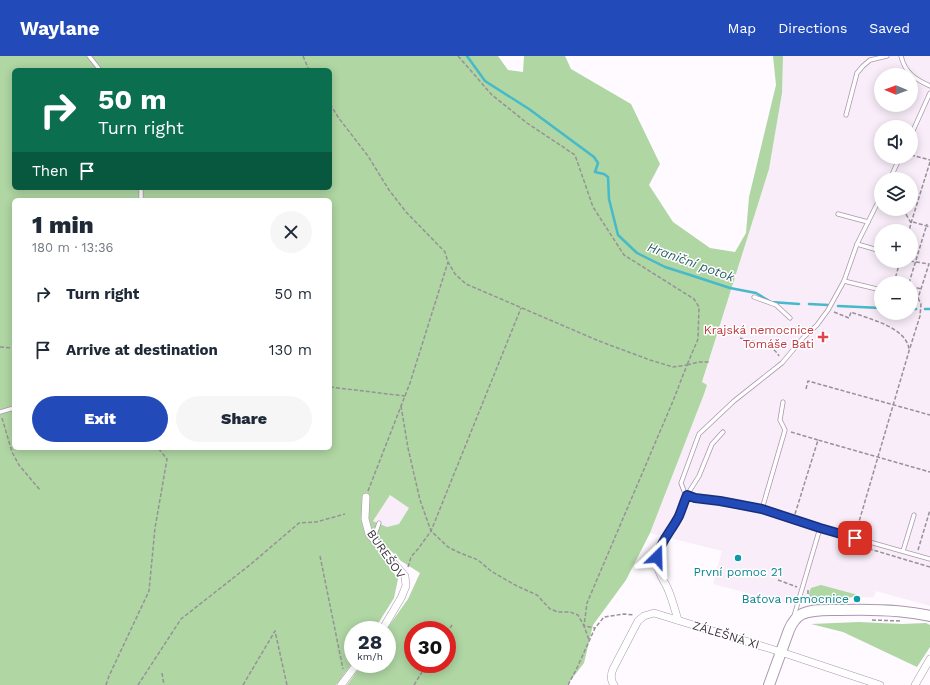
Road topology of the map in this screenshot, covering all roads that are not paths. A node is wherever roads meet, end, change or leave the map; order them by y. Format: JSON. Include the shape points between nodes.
{"nodes":[{"id":1,"x":89,"y":56,"type":"edge"},
{"id":2,"x":887,"y":56,"type":"edge"},
{"id":3,"x":901,"y":56,"type":"edge"},
{"id":4,"x":98,"y":68,"type":"edge"},
{"id":5,"x":930,"y":86,"type":"edge"},
{"id":6,"x":930,"y":93,"type":"edge"},
{"id":7,"x":846,"y":115,"type":"dead end"},
{"id":8,"x":918,"y":120,"type":"edge"},
{"id":9,"x":874,"y":210,"type":"edge"},
{"id":10,"x":838,"y":214,"type":"dead end"},
{"id":11,"x":868,"y":222,"type":"junction"},
{"id":12,"x":857,"y":244,"type":"junction"},
{"id":13,"x":874,"y":249,"type":"edge"},
{"id":14,"x":844,"y":281,"type":"junction"},
{"id":15,"x":874,"y":288,"type":"edge"},
{"id":16,"x":754,"y":297,"type":"dead end"},
{"id":17,"x":790,"y":318,"type":"dead end"},
{"id":18,"x":783,"y":402,"type":"dead end"},
{"id":19,"x":12,"y":409,"type":"edge"},
{"id":20,"x":0,"y":412,"type":"edge"},
{"id":21,"x":723,"y":432,"type":"dead end"},
{"id":22,"x":687,"y":495,"type":"junction"},
{"id":23,"x":366,"y":497,"type":"road end"},
{"id":24,"x":762,"y":509,"type":"junction"},
{"id":25,"x":914,"y":515,"type":"dead end"},
{"id":26,"x":378,"y":523,"type":"dead end"},
{"id":27,"x":820,"y":528,"type":"junction"},
{"id":28,"x":666,"y":538,"type":"joint"},
{"id":29,"x":376,"y":542,"type":"junction"},
{"id":30,"x":903,"y":551,"type":"junction"},
{"id":31,"x":930,"y":559,"type":"edge"},
{"id":32,"x":930,"y":616,"type":"edge"},
{"id":33,"x":678,"y":620,"type":"junction"},
{"id":34,"x":387,"y":621,"type":"edge"},
{"id":35,"x":791,"y":624,"type":"junction"},
{"id":36,"x":780,"y":652,"type":"junction"},
{"id":37,"x":930,"y":659,"type":"edge"},
{"id":38,"x":351,"y":673,"type":"edge"},
{"id":39,"x":613,"y":684,"type":"edge"},
{"id":40,"x":341,"y":685,"type":"edge"},
{"id":41,"x":770,"y":685,"type":"edge"},
{"id":42,"x":880,"y":685,"type":"edge"},
{"id":43,"x":915,"y":685,"type":"edge"}],
"edges":[{"from":1,"to":4,"type":"lane"},
{"from":2,"to":7,"type":"lane","via":[[870,60],[857,73]]},
{"from":3,"to":5,"type":"lane","via":[[910,74]]},
{"from":6,"to":8,"type":"lane"},
{"from":9,"to":11,"type":"lane"},
{"from":10,"to":11,"type":"lane"},
{"from":11,"to":12,"type":"lane"},
{"from":12,"to":13,"type":"lane"},
{"from":12,"to":14,"type":"lane"},
{"from":14,"to":15,"type":"lane"},
{"from":14,"to":22,"type":"lane","via":[[817,325],[782,363],[734,401],[699,434],[681,480]]},
{"from":16,"to":17,"type":"lane","via":[[776,305]]},
{"from":18,"to":24,"type":"lane","via":[[780,420],[785,430]]},
{"from":19,"to":20,"type":"lane"},
{"from":21,"to":22,"type":"lane","via":[[712,444],[700,476]]},
{"from":22,"to":24,"type":"lane"},
{"from":22,"to":28,"type":"lane","via":[[680,514]]},
{"from":23,"to":29,"type":"street","name":"BUREŠOV","via":[[365,519],[369,534]]},
{"from":24,"to":27,"type":"lane"},
{"from":25,"to":30,"type":"lane"},
{"from":26,"to":29,"type":"lane"},
{"from":27,"to":30,"type":"lane"},
{"from":27,"to":35,"type":"lane"},
{"from":28,"to":33,"type":"street","via":[[658,553],[657,562]]},
{"from":29,"to":34,"type":"street","name":"BUREŠOV","via":[[404,576],[406,586]]},
{"from":30,"to":31,"type":"lane"},
{"from":32,"to":35,"type":"street","via":[[891,611],[823,610],[802,614]]},
{"from":33,"to":36,"type":"street","name":"ZÁLEŠNÁ XI"},
{"from":33,"to":39,"type":"street","name":"ZÁLEŠNÁ XI","via":[[656,613],[644,616],[638,621],[613,668]]},
{"from":35,"to":36,"type":"street"},
{"from":36,"to":41,"type":"street"},
{"from":36,"to":42,"type":"street","name":"ZÁLEŠNÁ XI"},
{"from":37,"to":43,"type":"street"},
{"from":38,"to":40,"type":"street"}]}
